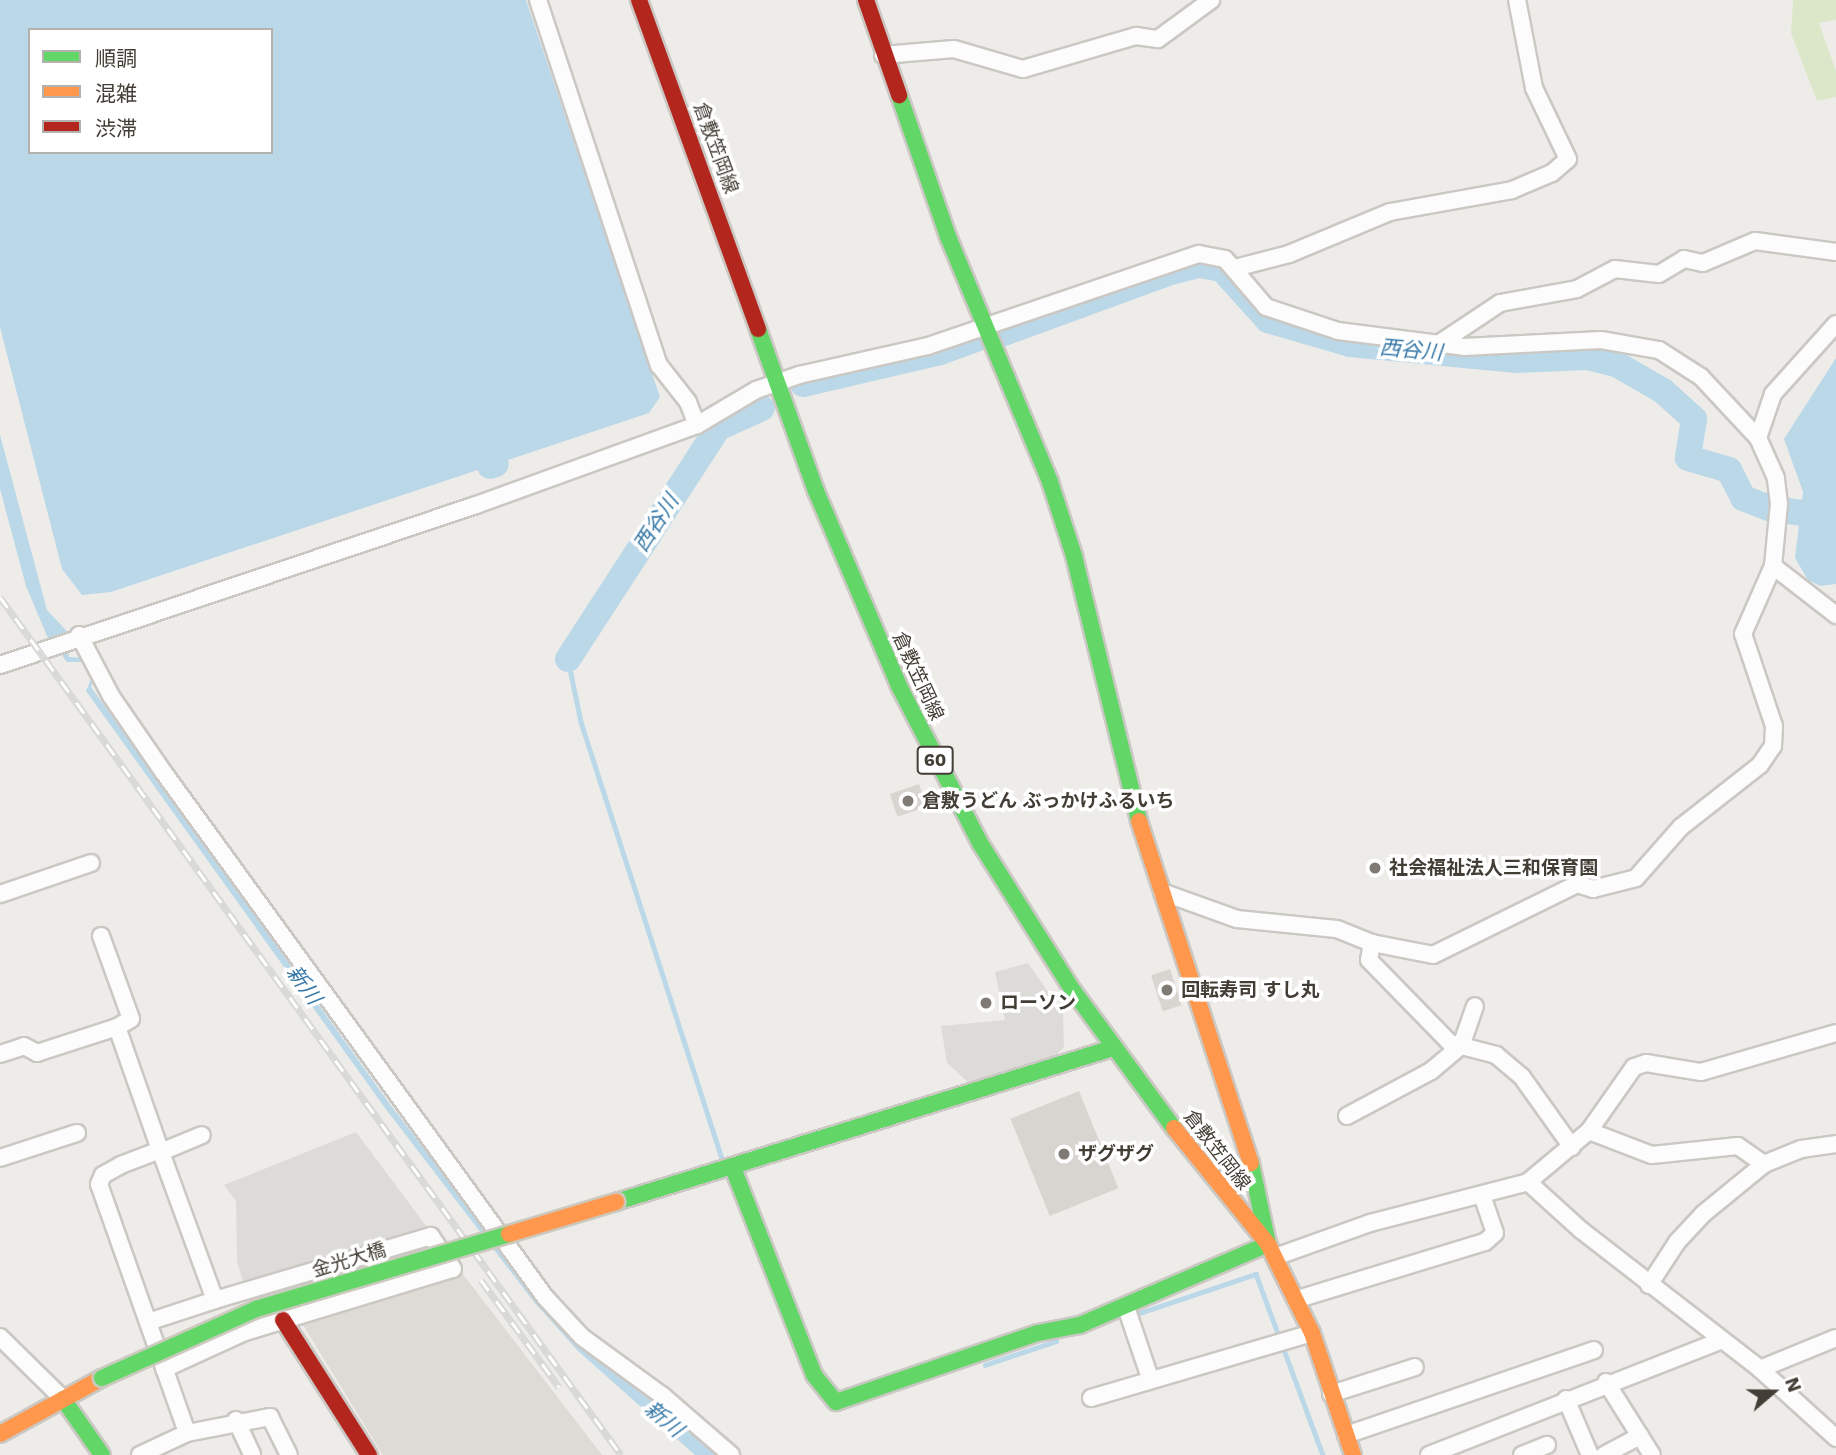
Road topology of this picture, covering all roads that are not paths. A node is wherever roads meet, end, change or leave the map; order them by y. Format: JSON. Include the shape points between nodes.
{"nodes":[{"id":1,"x":538,"y":0,"type":"edge"},
{"id":2,"x":639,"y":0,"type":"edge"},
{"id":3,"x":866,"y":0,"type":"edge"},
{"id":4,"x":1211,"y":0,"type":"edge"},
{"id":5,"x":1517,"y":0,"type":"edge"},
{"id":6,"x":883,"y":55,"type":"junction"},
{"id":7,"x":1836,"y":253,"type":"edge"},
{"id":8,"x":1235,"y":268,"type":"junction"},
{"id":9,"x":1836,"y":324,"type":"edge"},
{"id":10,"x":986,"y":326,"type":"junction"},
{"id":11,"x":1440,"y":343,"type":"junction"},
{"id":12,"x":776,"y":383,"type":"junction"},
{"id":13,"x":697,"y":425,"type":"junction"},
{"id":14,"x":1758,"y":438,"type":"junction"},
{"id":15,"x":1773,"y":566,"type":"junction"},
{"id":16,"x":1836,"y":615,"type":"edge"},
{"id":17,"x":79,"y":635,"type":"junction"},
{"id":18,"x":0,"y":665,"type":"edge"},
{"id":19,"x":91,"y":863,"type":"dead end"},
{"id":20,"x":1161,"y":892,"type":"junction"},
{"id":21,"x":0,"y":894,"type":"edge"},
{"id":22,"x":101,"y":936,"type":"dead end"},
{"id":23,"x":1372,"y":943,"type":"junction"},
{"id":24,"x":1475,"y":1006,"type":"dead end"},
{"id":25,"x":117,"y":1027,"type":"junction"},
{"id":26,"x":1836,"y":1033,"type":"edge"},
{"id":27,"x":1461,"y":1046,"type":"junction"},
{"id":28,"x":1113,"y":1048,"type":"junction"},
{"id":29,"x":0,"y":1054,"type":"edge"},
{"id":30,"x":1347,"y":1116,"type":"dead end"},
{"id":31,"x":1589,"y":1131,"type":"junction"},
{"id":32,"x":76,"y":1133,"type":"dead end"},
{"id":33,"x":202,"y":1135,"type":"dead end"},
{"id":34,"x":1836,"y":1144,"type":"edge"},
{"id":35,"x":1572,"y":1147,"type":"junction"},
{"id":36,"x":161,"y":1151,"type":"junction"},
{"id":37,"x":0,"y":1158,"type":"edge"},
{"id":38,"x":1764,"y":1164,"type":"junction"},
{"id":39,"x":727,"y":1170,"type":"junction"},
{"id":40,"x":1528,"y":1182,"type":"junction"},
{"id":41,"x":1483,"y":1198,"type":"junction"},
{"id":42,"x":1272,"y":1251,"type":"junction"},
{"id":43,"x":1649,"y":1285,"type":"junction"},
{"id":44,"x":260,"y":1286,"type":"junction"},
{"id":45,"x":1298,"y":1299,"type":"junction"},
{"id":46,"x":215,"y":1300,"type":"junction"},
{"id":47,"x":1128,"y":1314,"type":"junction"},
{"id":48,"x":283,"y":1320,"type":"junction"},
{"id":49,"x":148,"y":1322,"type":"junction"},
{"id":50,"x":1312,"y":1333,"type":"junction"},
{"id":51,"x":0,"y":1337,"type":"edge"},
{"id":52,"x":1836,"y":1338,"type":"edge"},
{"id":53,"x":1720,"y":1341,"type":"junction"},
{"id":54,"x":1594,"y":1350,"type":"dead end"},
{"id":55,"x":1415,"y":1367,"type":"dead end"},
{"id":56,"x":164,"y":1368,"type":"junction"},
{"id":57,"x":1760,"y":1369,"type":"junction"},
{"id":58,"x":1150,"y":1378,"type":"junction"},
{"id":59,"x":1606,"y":1382,"type":"junction"},
{"id":60,"x":1331,"y":1394,"type":"junction"},
{"id":61,"x":1091,"y":1398,"type":"dead end"},
{"id":62,"x":1566,"y":1399,"type":"junction"},
{"id":63,"x":56,"y":1403,"type":"junction"},
{"id":64,"x":236,"y":1420,"type":"junction"},
{"id":65,"x":187,"y":1433,"type":"junction"},
{"id":66,"x":0,"y":1434,"type":"edge"},
{"id":67,"x":1346,"y":1436,"type":"junction"},
{"id":68,"x":1640,"y":1436,"type":"junction"},
{"id":69,"x":1836,"y":1438,"type":"edge"},
{"id":70,"x":1547,"y":1445,"type":"dead end"},
{"id":71,"x":1477,"y":1449,"type":"edge"},
{"id":72,"x":102,"y":1455,"type":"edge"},
{"id":73,"x":140,"y":1455,"type":"edge"},
{"id":74,"x":252,"y":1455,"type":"edge"},
{"id":75,"x":289,"y":1455,"type":"edge"},
{"id":76,"x":369,"y":1455,"type":"edge"},
{"id":77,"x":730,"y":1455,"type":"edge"},
{"id":78,"x":1353,"y":1455,"type":"edge"},
{"id":79,"x":1429,"y":1455,"type":"edge"},
{"id":80,"x":1522,"y":1455,"type":"edge"},
{"id":81,"x":1590,"y":1455,"type":"edge"},
{"id":82,"x":1604,"y":1455,"type":"edge"},
{"id":83,"x":1652,"y":1455,"type":"edge"}],
"edges":[{"from":1,"to":13,"type":"street","via":[[659,365],[688,402]]},
{"from":2,"to":12,"type":"street","name":"倉敷笠岡線","number":"60"},
{"from":3,"to":6,"type":"street"},
{"from":4,"to":6,"type":"street","via":[[1158,39],[1136,36],[1023,69],[954,49]]},
{"from":5,"to":8,"type":"street","via":[[1534,88],[1568,159],[1552,173],[1512,190],[1390,212],[1289,254]]},
{"from":6,"to":10,"type":"street"},
{"from":7,"to":11,"type":"street","via":[[1755,241],[1703,263],[1684,259],[1659,274],[1615,269],[1577,289],[1500,303]]},
{"from":8,"to":10,"type":"street","via":[[1215,253],[1199,254]]},
{"from":8,"to":11,"type":"street","via":[[1266,307],[1296,321],[1364,336]]},
{"from":9,"to":14,"type":"street","via":[[1773,394]]},
{"from":10,"to":12,"type":"street"},
{"from":10,"to":20,"type":"street","via":[[1073,556],[1126,775]]},
{"from":11,"to":14,"type":"street","via":[[1601,340],[1659,350],[1701,377]]},
{"from":12,"to":13,"type":"street"},
{"from":12,"to":28,"type":"street","name":"倉敷笠岡線","number":"60","via":[[864,608],[936,761],[980,843]]},
{"from":13,"to":17,"type":"street","via":[[476,505]]},
{"from":14,"to":15,"type":"street","via":[[1776,478],[1779,504]]},
{"from":15,"to":16,"type":"street"},
{"from":15,"to":23,"type":"street","via":[[1743,634],[1774,726],[1773,746],[1760,765],[1681,828],[1636,878],[1593,889],[1577,884],[1433,955]]},
{"from":17,"to":18,"type":"street"},
{"from":17,"to":77,"type":"street","via":[[111,696],[163,773],[545,1297],[582,1337],[663,1396]]},
{"from":19,"to":21,"type":"street"},
{"from":20,"to":23,"type":"street","via":[[1237,919],[1337,929]]},
{"from":20,"to":42,"type":"street","via":[[1250,1160]]},
{"from":22,"to":25,"type":"street","via":[[131,1019]]},
{"from":23,"to":27,"type":"street","via":[[1369,960],[1450,1043]]},
{"from":24,"to":27,"type":"street"},
{"from":25,"to":29,"type":"street","via":[[37,1053],[24,1046]]},
{"from":25,"to":36,"type":"street"},
{"from":26,"to":31,"type":"street","via":[[1701,1072],[1646,1063],[1634,1067]]},
{"from":27,"to":30,"type":"street","via":[[1431,1071]]},
{"from":27,"to":35,"type":"street","via":[[1496,1055],[1522,1077]]},
{"from":28,"to":39,"type":"street","name":"金光大橋"},
{"from":28,"to":42,"type":"street","name":"倉敷笠岡線","number":"60"},
{"from":31,"to":35,"type":"street"},
{"from":31,"to":38,"type":"street","via":[[1652,1155],[1738,1146]]},
{"from":32,"to":37,"type":"street"},
{"from":33,"to":36,"type":"street"},
{"from":34,"to":38,"type":"street","via":[[1801,1149]]},
{"from":35,"to":40,"type":"street"},
{"from":36,"to":46,"type":"street"},
{"from":36,"to":49,"type":"street","via":[[121,1165],[103,1175],[99,1184]]},
{"from":38,"to":43,"type":"street","via":[[1676,1242]]},
{"from":39,"to":47,"type":"street","via":[[814,1375],[836,1402]]},
{"from":39,"to":63,"type":"street","name":"金光大橋","bridge":true,"via":[[256,1309]]},
{"from":40,"to":41,"type":"street"},
{"from":40,"to":43,"type":"street"},
{"from":41,"to":42,"type":"street"},
{"from":41,"to":45,"type":"street","via":[[1495,1233],[1485,1242]]},
{"from":42,"to":45,"type":"street","name":"倉敷笠岡線","number":"60"},
{"from":42,"to":47,"type":"street"},
{"from":43,"to":53,"type":"street"},
{"from":44,"to":46,"type":"street"},
{"from":44,"to":48,"type":"street"},
{"from":44,"to":48,"type":"street","via":[[431,1236],[453,1269]]},
{"from":45,"to":50,"type":"street","name":"倉敷笠岡線","number":"60"},
{"from":46,"to":49,"type":"street"},
{"from":47,"to":58,"type":"street"},
{"from":48,"to":56,"type":"street"},
{"from":48,"to":76,"type":"street"},
{"from":49,"to":56,"type":"street"},
{"from":50,"to":58,"type":"street"},
{"from":50,"to":60,"type":"street","name":"倉敷笠岡線","number":"60"},
{"from":51,"to":63,"type":"street"},
{"from":52,"to":57,"type":"street"},
{"from":53,"to":57,"type":"street"},
{"from":53,"to":59,"type":"street"},
{"from":54,"to":67,"type":"street"},
{"from":55,"to":60,"type":"street"},
{"from":56,"to":65,"type":"street"},
{"from":57,"to":69,"type":"street"},
{"from":58,"to":61,"type":"street"},
{"from":59,"to":62,"type":"street"},
{"from":59,"to":68,"type":"street"},
{"from":60,"to":67,"type":"street","name":"倉敷笠岡線","number":"60"},
{"from":62,"to":71,"type":"street"},
{"from":62,"to":81,"type":"street"},
{"from":63,"to":66,"type":"street","name":"金光大橋"},
{"from":63,"to":72,"type":"street"},
{"from":64,"to":65,"type":"street"},
{"from":64,"to":74,"type":"street"},
{"from":64,"to":75,"type":"street","via":[[270,1417]]},
{"from":65,"to":73,"type":"street"},
{"from":67,"to":78,"type":"street","name":"倉敷笠岡線","number":"60"},
{"from":68,"to":82,"type":"street"},
{"from":68,"to":83,"type":"street"},
{"from":70,"to":80,"type":"street"},
{"from":71,"to":79,"type":"street"}]}
